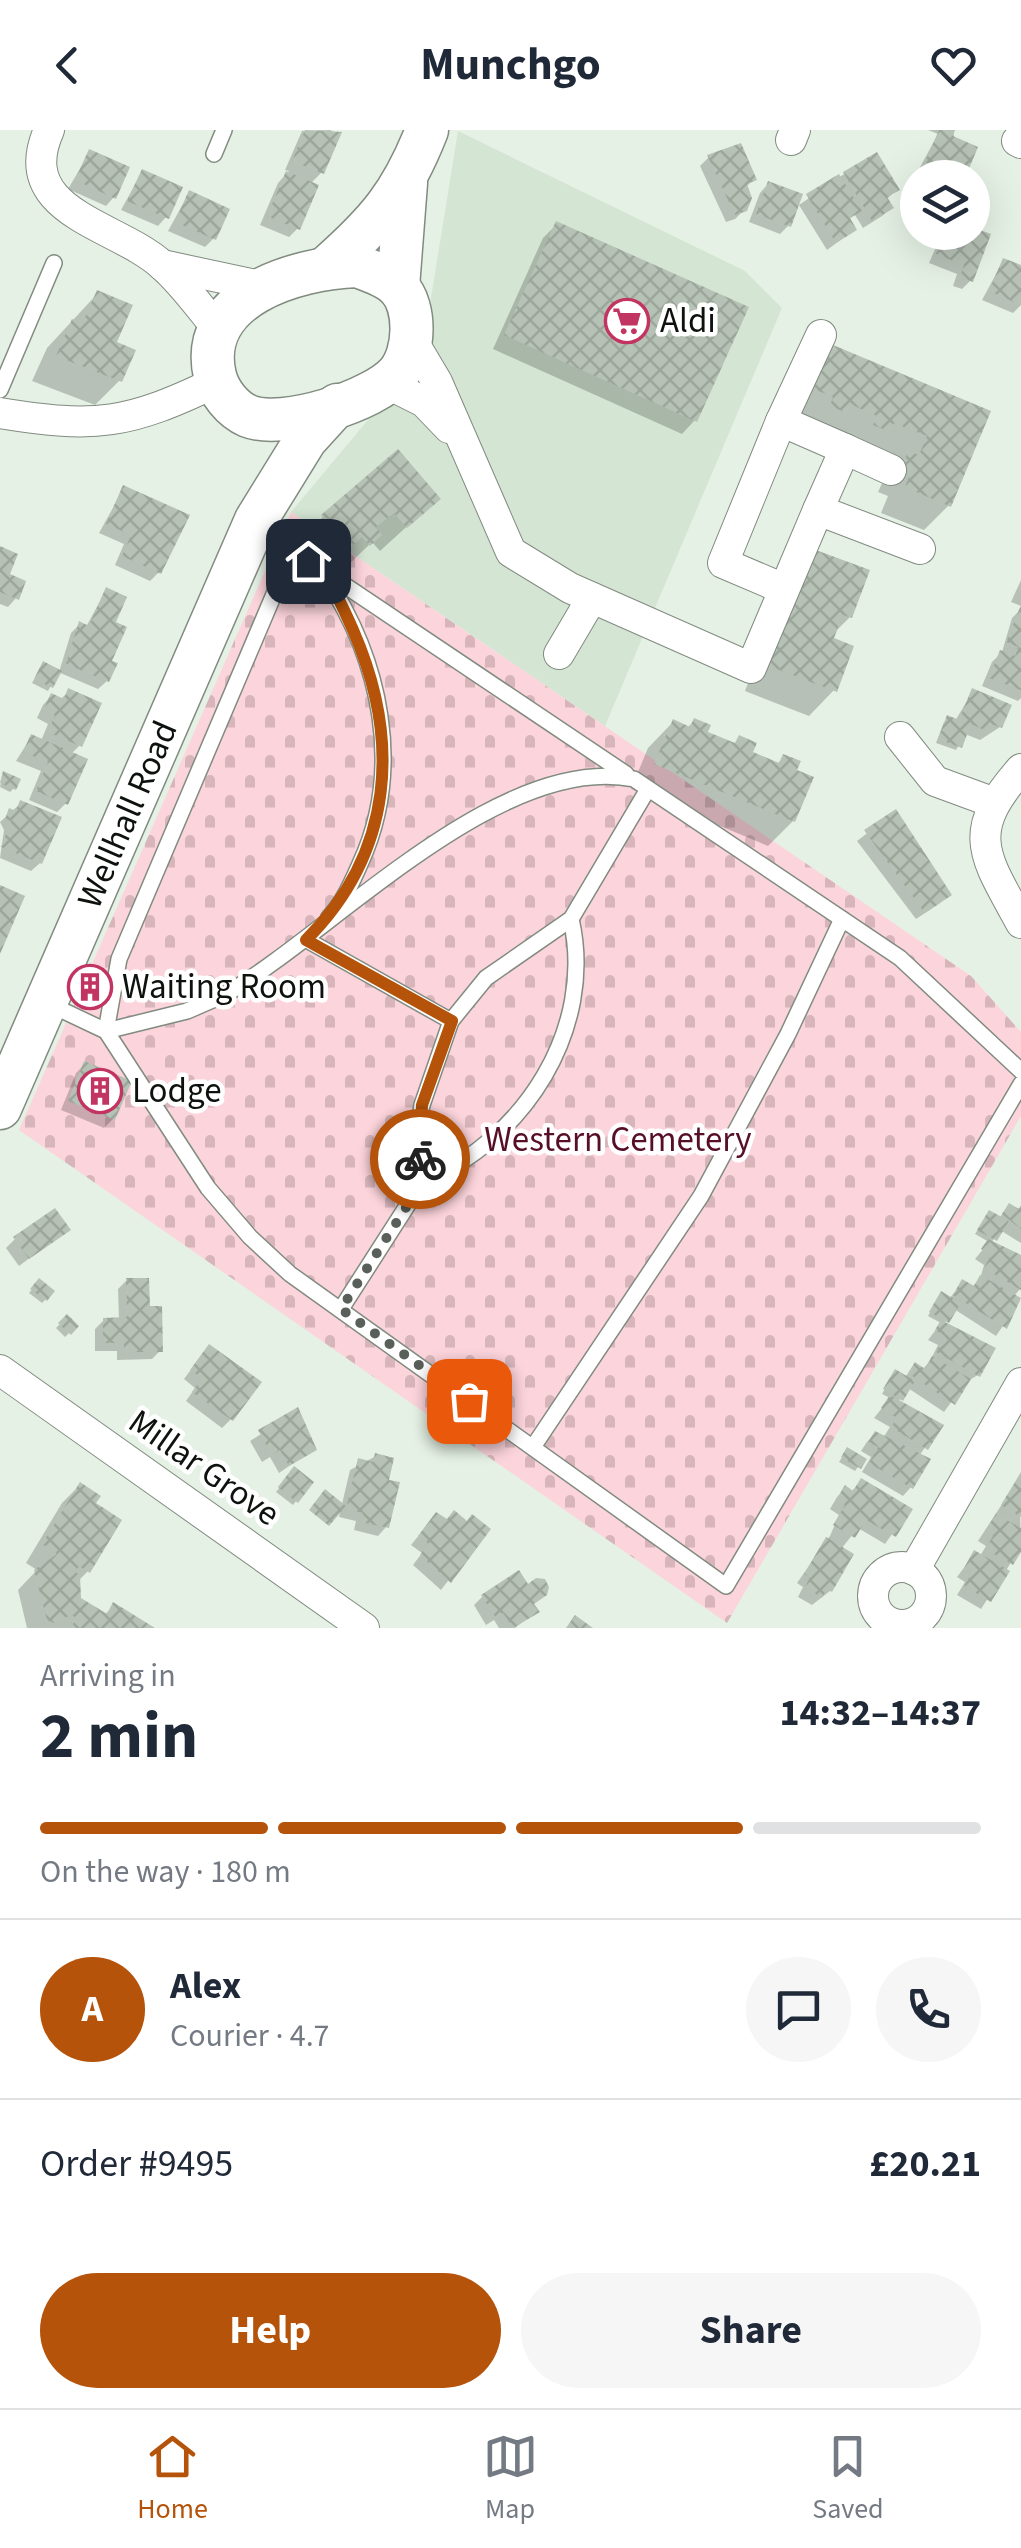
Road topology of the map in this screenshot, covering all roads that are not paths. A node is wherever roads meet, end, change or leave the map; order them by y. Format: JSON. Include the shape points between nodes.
{"nodes":[{"id":1,"x":48,"y":130,"type":"edge"},
{"id":2,"x":224,"y":130,"type":"edge"},
{"id":3,"x":427,"y":130,"type":"edge"},
{"id":4,"x":214,"y":154,"type":"dead end"},
{"id":5,"x":406,"y":183,"type":"junction"},
{"id":6,"x":54,"y":263,"type":"dead end"},
{"id":7,"x":162,"y":265,"type":"junction"},
{"id":8,"x":327,"y":267,"type":"junction"},
{"id":9,"x":269,"y":288,"type":"junction"},
{"id":10,"x":398,"y":288,"type":"junction"},
{"id":11,"x":218,"y":329,"type":"junction"},
{"id":12,"x":821,"y":335,"type":"dead end"},
{"id":13,"x":412,"y":340,"type":"junction"},
{"id":14,"x":216,"y":382,"type":"junction"},
{"id":15,"x":386,"y":383,"type":"junction"},
{"id":16,"x":0,"y":390,"type":"edge"},
{"id":17,"x":337,"y":404,"type":"junction"},
{"id":18,"x":0,"y":413,"type":"edge"},
{"id":19,"x":246,"y":416,"type":"junction"},
{"id":20,"x":781,"y":420,"type":"junction"},
{"id":21,"x":465,"y":444,"type":"junction"},
{"id":22,"x":845,"y":450,"type":"junction"},
{"id":23,"x":891,"y":470,"type":"dead end"},
{"id":24,"x":818,"y":510,"type":"junction"},
{"id":25,"x":256,"y":520,"type":"junction"},
{"id":26,"x":920,"y":549,"type":"dead end"},
{"id":27,"x":319,"y":568,"type":"junction"},
{"id":28,"x":784,"y":589,"type":"junction"},
{"id":29,"x":592,"y":598,"type":"junction"},
{"id":30,"x":559,"y":654,"type":"dead end"},
{"id":31,"x":900,"y":737,"type":"dead end"},
{"id":32,"x":1021,"y":769,"type":"edge"},
{"id":33,"x":641,"y":784,"type":"junction"},
{"id":34,"x":992,"y":802,"type":"junction"},
{"id":35,"x":572,"y":919,"type":"junction"},
{"id":36,"x":842,"y":919,"type":"junction"},
{"id":37,"x":1021,"y":923,"type":"edge"},
{"id":38,"x":306,"y":940,"type":"junction"},
{"id":39,"x":45,"y":1002,"type":"junction"},
{"id":40,"x":452,"y":1021,"type":"junction"},
{"id":41,"x":106,"y":1030,"type":"junction"},
{"id":42,"x":1021,"y":1071,"type":"edge"},
{"id":43,"x":1021,"y":1084,"type":"edge"},
{"id":44,"x":0,"y":1108,"type":"edge"},
{"id":45,"x":423,"y":1181,"type":"junction"},
{"id":46,"x":341,"y":1309,"type":"junction"},
{"id":47,"x":0,"y":1370,"type":"edge"},
{"id":48,"x":1021,"y":1383,"type":"edge"},
{"id":49,"x":533,"y":1447,"type":"junction"},
{"id":50,"x":914,"y":1570,"type":"dead end"},
{"id":51,"x":364,"y":1628,"type":"edge"}],
"edges":[{"from":1,"to":7,"type":"street","via":[[40,172],[52,196]]},
{"from":2,"to":4,"type":"lane"},
{"from":3,"to":5,"type":"street"},
{"from":5,"to":8,"type":"street"},
{"from":5,"to":10,"type":"street"},
{"from":6,"to":16,"type":"lane"},
{"from":7,"to":9,"type":"street"},
{"from":7,"to":11,"type":"street"},
{"from":8,"to":9,"type":"street"},
{"from":8,"to":10,"type":"street","via":[[357,266]]},
{"from":9,"to":11,"type":"street","via":[[233,305]]},
{"from":10,"to":13,"type":"street","via":[[407,302]]},
{"from":11,"to":14,"type":"street"},
{"from":12,"to":20,"type":"street"},
{"from":13,"to":15,"type":"street","via":[[400,371]]},
{"from":13,"to":21,"type":"street"},
{"from":14,"to":18,"type":"street","via":[[127,420],[83,425]]},
{"from":14,"to":19,"type":"street","name":"Wellhall Road"},
{"from":15,"to":17,"type":"street","name":"Wellhall Road"},
{"from":15,"to":21,"type":"street","via":[[424,402]]},
{"from":17,"to":19,"type":"street","name":"Wellhall Road","via":[[276,422]]},
{"from":17,"to":25,"type":"street","name":"Wellhall Road","via":[[306,438]]},
{"from":19,"to":25,"type":"street","name":"Wellhall Road","via":[[261,468]]},
{"from":20,"to":22,"type":"street"},
{"from":20,"to":28,"type":"street","via":[[723,562]]},
{"from":21,"to":29,"type":"street","via":[[511,552]]},
{"from":22,"to":23,"type":"street"},
{"from":22,"to":24,"type":"street"},
{"from":24,"to":26,"type":"street"},
{"from":24,"to":28,"type":"street"},
{"from":25,"to":39,"type":"street","name":"Wellhall Road"},
{"from":27,"to":33,"type":"lane"},
{"from":27,"to":38,"type":"lane","via":[[377,691],[383,758],[372,837],[335,910]]},
{"from":27,"to":41,"type":"lane","via":[[296,560],[286,566],[119,958]]},
{"from":28,"to":29,"type":"street","via":[[751,668]]},
{"from":29,"to":30,"type":"street"},
{"from":31,"to":34,"type":"street","via":[[935,782]]},
{"from":32,"to":34,"type":"street"},
{"from":33,"to":35,"type":"lane"},
{"from":33,"to":36,"type":"lane"},
{"from":33,"to":38,"type":"lane","via":[[608,774],[572,779],[486,812]]},
{"from":34,"to":37,"type":"street","via":[[983,838]]},
{"from":35,"to":40,"type":"lane","via":[[486,978]]},
{"from":35,"to":45,"type":"lane","via":[[576,989],[545,1076],[487,1145]]},
{"from":36,"to":42,"type":"lane","via":[[900,958]]},
{"from":36,"to":49,"type":"lane","via":[[701,1196]]},
{"from":38,"to":40,"type":"lane"},
{"from":38,"to":41,"type":"lane","via":[[226,994]]},
{"from":39,"to":41,"type":"lane"},
{"from":39,"to":44,"type":"street","name":"Wellhall Road"},
{"from":40,"to":45,"type":"lane","via":[[422,1105]]},
{"from":41,"to":46,"type":"lane","via":[[239,1225],[290,1274]]},
{"from":43,"to":49,"type":"lane","via":[[726,1586]]},
{"from":45,"to":46,"type":"lane"},
{"from":46,"to":49,"type":"lane"},
{"from":47,"to":51,"type":"street","name":"Millar Grove"},
{"from":48,"to":50,"type":"street"}]}
